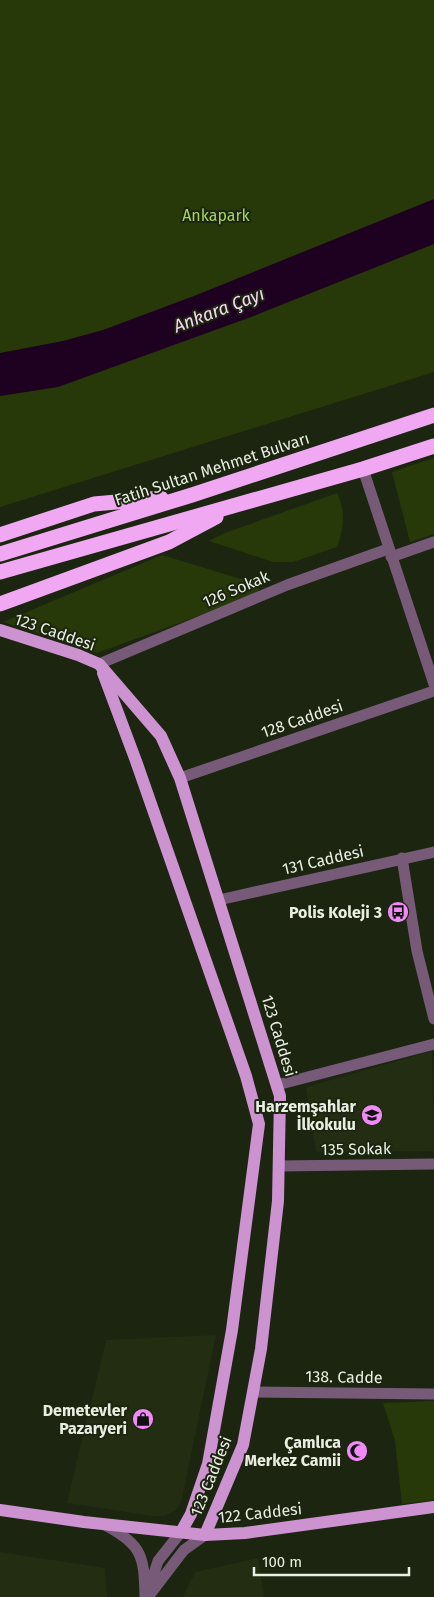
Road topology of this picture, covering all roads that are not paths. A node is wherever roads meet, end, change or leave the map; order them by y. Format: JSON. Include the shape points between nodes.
{"nodes":[{"id":1,"x":434,"y":415,"type":"edge"},
{"id":2,"x":434,"y":446,"type":"edge"},
{"id":3,"x":363,"y":469,"type":"junction"},
{"id":4,"x":192,"y":495,"type":"junction"},
{"id":5,"x":241,"y":504,"type":"junction"},
{"id":6,"x":0,"y":535,"type":"edge"},
{"id":7,"x":434,"y":542,"type":"edge"},
{"id":8,"x":390,"y":553,"type":"junction"},
{"id":9,"x":0,"y":554,"type":"edge"},
{"id":10,"x":0,"y":572,"type":"edge"},
{"id":11,"x":0,"y":604,"type":"edge"},
{"id":12,"x":0,"y":630,"type":"edge"},
{"id":13,"x":99,"y":664,"type":"junction"},
{"id":14,"x":434,"y":684,"type":"edge"},
{"id":15,"x":434,"y":691,"type":"edge"},
{"id":16,"x":180,"y":778,"type":"junction"},
{"id":17,"x":434,"y":852,"type":"edge"},
{"id":18,"x":402,"y":858,"type":"junction"},
{"id":19,"x":219,"y":900,"type":"junction"},
{"id":20,"x":434,"y":1019,"type":"edge"},
{"id":21,"x":434,"y":1044,"type":"edge"},
{"id":22,"x":277,"y":1085,"type":"junction"},
{"id":23,"x":434,"y":1164,"type":"edge"},
{"id":24,"x":279,"y":1166,"type":"junction"},
{"id":25,"x":253,"y":1392,"type":"junction"},
{"id":26,"x":434,"y":1394,"type":"edge"},
{"id":27,"x":434,"y":1507,"type":"edge"},
{"id":28,"x":0,"y":1510,"type":"edge"},
{"id":29,"x":101,"y":1523,"type":"junction"},
{"id":30,"x":180,"y":1532,"type":"junction"},
{"id":31,"x":205,"y":1534,"type":"junction"},
{"id":32,"x":146,"y":1597,"type":"edge"}],
"edges":[{"from":1,"to":4,"type":"highway","name":"Fatih Sultan Mehmet Bulvarı"},
{"from":2,"to":3,"type":"highway"},
{"from":3,"to":5,"type":"highway"},
{"from":3,"to":8,"type":"street"},
{"from":4,"to":6,"type":"highway","via":[[94,504]]},
{"from":4,"to":9,"type":"highway","name":"Fatih Sultan Mehmet Bulvarı"},
{"from":5,"to":10,"type":"highway"},
{"from":5,"to":11,"type":"highway","via":[[169,542]]},
{"from":7,"to":8,"type":"street","name":"126 Sokak"},
{"from":8,"to":13,"type":"street","name":"126 Sokak","via":[[287,585]]},
{"from":8,"to":14,"type":"street"},
{"from":12,"to":13,"type":"main road","name":"123 Caddesi"},
{"from":13,"to":16,"type":"main road","name":"123 Caddesi","via":[[160,736]]},
{"from":13,"to":30,"type":"main road","name":"123 Caddesi","via":[[246,1076],[258,1124],[232,1330],[208,1464],[191,1514]]},
{"from":15,"to":16,"type":"street","name":"128 Caddesi"},
{"from":16,"to":19,"type":"main road","name":"123 Caddesi"},
{"from":17,"to":18,"type":"street","name":"131 Caddesi"},
{"from":18,"to":19,"type":"street","name":"131 Caddesi"},
{"from":18,"to":20,"type":"street","via":[[417,951]]},
{"from":19,"to":22,"type":"main road","name":"123 Caddesi"},
{"from":21,"to":22,"type":"street"},
{"from":22,"to":24,"type":"main road","name":"123 Caddesi","via":[[280,1096]]},
{"from":23,"to":24,"type":"street","name":"135 Sokak"},
{"from":24,"to":25,"type":"main road","name":"123 Caddesi","via":[[261,1349]]},
{"from":25,"to":26,"type":"street","name":"138. Cadde"},
{"from":25,"to":31,"type":"main road","name":"123 Caddesi","via":[[243,1445]]},
{"from":27,"to":31,"type":"main road","name":"122 Caddesi","via":[[245,1533]]},
{"from":28,"to":29,"type":"main road","name":"122 Caddesi"},
{"from":29,"to":30,"type":"main road","name":"122 Caddesi"},
{"from":29,"to":32,"type":"street","via":[[136,1548],[144,1568]]},
{"from":30,"to":31,"type":"main road","name":"122 Caddesi"},
{"from":30,"to":32,"type":"street","via":[[158,1561]]},
{"from":31,"to":32,"type":"street","via":[[184,1550]]}]}
